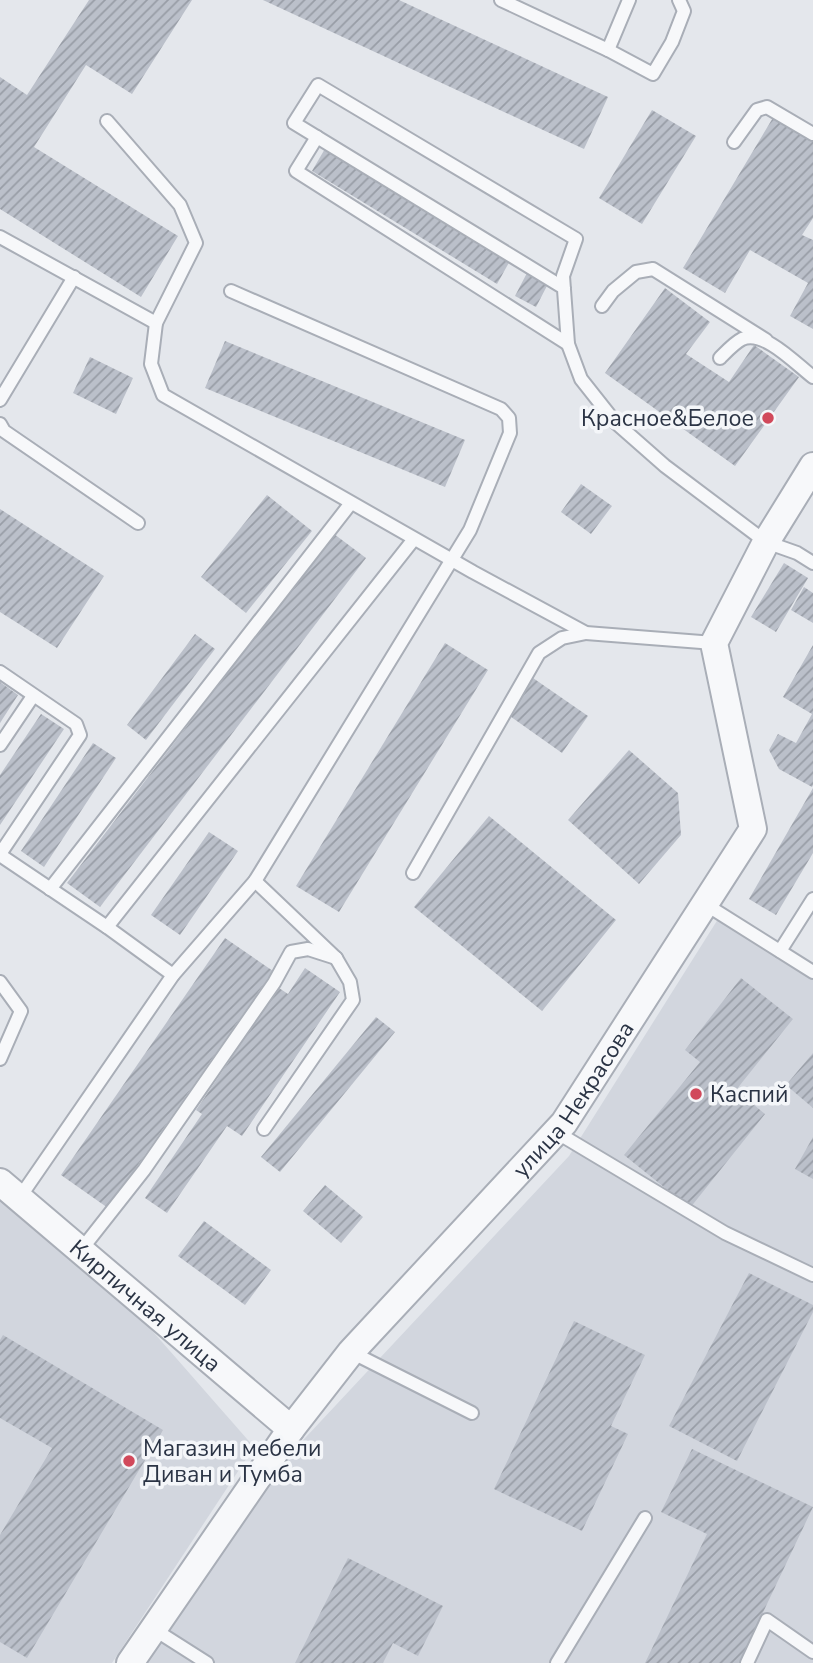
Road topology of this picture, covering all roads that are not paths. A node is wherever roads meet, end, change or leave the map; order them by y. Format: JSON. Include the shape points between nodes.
{"nodes":[{"id":1,"x":501,"y":0,"type":"edge"},
{"id":2,"x":629,"y":0,"type":"edge"},
{"id":3,"x":679,"y":0,"type":"edge"},
{"id":4,"x":608,"y":50,"type":"junction"},
{"id":5,"x":107,"y":121,"type":"dead end"},
{"id":6,"x":813,"y":134,"type":"edge"},
{"id":7,"x":317,"y":137,"type":"junction"},
{"id":8,"x":734,"y":142,"type":"dead end"},
{"id":9,"x":0,"y":237,"type":"edge"},
{"id":10,"x":74,"y":278,"type":"junction"},
{"id":11,"x":564,"y":288,"type":"junction"},
{"id":12,"x":231,"y":291,"type":"dead end"},
{"id":13,"x":602,"y":306,"type":"dead end"},
{"id":14,"x":156,"y":323,"type":"junction"},
{"id":15,"x":766,"y":340,"type":"junction"},
{"id":16,"x":568,"y":344,"type":"junction"},
{"id":17,"x":720,"y":358,"type":"dead end"},
{"id":18,"x":813,"y":377,"type":"edge"},
{"id":19,"x":0,"y":400,"type":"edge"},
{"id":20,"x":0,"y":424,"type":"edge"},
{"id":21,"x":813,"y":466,"type":"edge"},
{"id":22,"x":351,"y":503,"type":"junction"},
{"id":23,"x":138,"y":523,"type":"dead end"},
{"id":24,"x":414,"y":539,"type":"junction"},
{"id":25,"x":766,"y":542,"type":"junction"},
{"id":26,"x":452,"y":560,"type":"junction"},
{"id":27,"x":813,"y":563,"type":"edge"},
{"id":28,"x":586,"y":633,"type":"junction"},
{"id":29,"x":714,"y":643,"type":"junction"},
{"id":30,"x":0,"y":672,"type":"edge"},
{"id":31,"x":33,"y":696,"type":"junction"},
{"id":32,"x":0,"y":745,"type":"edge"},
{"id":33,"x":0,"y":855,"type":"edge"},
{"id":34,"x":414,"y":873,"type":"dead end"},
{"id":35,"x":255,"y":881,"type":"junction"},
{"id":36,"x":50,"y":889,"type":"junction"},
{"id":37,"x":813,"y":900,"type":"edge"},
{"id":38,"x":705,"y":904,"type":"junction"},
{"id":39,"x":107,"y":927,"type":"junction"},
{"id":40,"x":780,"y":951,"type":"junction"},
{"id":41,"x":336,"y":958,"type":"junction"},
{"id":42,"x":813,"y":972,"type":"edge"},
{"id":43,"x":173,"y":975,"type":"junction"},
{"id":44,"x":0,"y":982,"type":"edge"},
{"id":45,"x":0,"y":1059,"type":"edge"},
{"id":46,"x":264,"y":1129,"type":"dead end"},
{"id":47,"x":555,"y":1132,"type":"junction"},
{"id":48,"x":10,"y":1189,"type":"edge"},
{"id":49,"x":81,"y":1250,"type":"junction"},
{"id":50,"x":813,"y":1275,"type":"edge"},
{"id":51,"x":351,"y":1352,"type":"junction"},
{"id":52,"x":472,"y":1413,"type":"dead end"},
{"id":53,"x":290,"y":1429,"type":"junction"},
{"id":54,"x":645,"y":1518,"type":"dead end"},
{"id":55,"x":152,"y":1629,"type":"junction"},
{"id":56,"x":813,"y":1652,"type":"edge"},
{"id":57,"x":130,"y":1663,"type":"edge"},
{"id":58,"x":207,"y":1663,"type":"edge"},
{"id":59,"x":558,"y":1663,"type":"edge"},
{"id":60,"x":747,"y":1663,"type":"edge"}],
"edges":[{"from":1,"to":4,"type":"lane"},
{"from":2,"to":4,"type":"lane"},
{"from":3,"to":4,"type":"lane","via":[[684,11],[653,74]]},
{"from":5,"to":14,"type":"lane","via":[[180,205],[196,243]]},
{"from":6,"to":8,"type":"lane","via":[[767,107],[757,110]]},
{"from":7,"to":11,"type":"lane"},
{"from":7,"to":11,"type":"lane","via":[[294,123],[318,85],[576,239],[563,276]]},
{"from":7,"to":16,"type":"lane","via":[[296,172]]},
{"from":9,"to":10,"type":"lane"},
{"from":10,"to":14,"type":"lane"},
{"from":10,"to":19,"type":"lane"},
{"from":11,"to":16,"type":"lane"},
{"from":12,"to":26,"type":"lane","via":[[501,409],[509,418],[510,433],[470,530]]},
{"from":13,"to":15,"type":"lane","via":[[636,272],[653,269]]},
{"from":14,"to":22,"type":"lane","via":[[151,364],[163,395]]},
{"from":15,"to":17,"type":"lane","via":[[742,339]]},
{"from":15,"to":18,"type":"lane"},
{"from":16,"to":25,"type":"lane","via":[[581,379],[615,422]]},
{"from":20,"to":23,"type":"lane"},
{"from":21,"to":25,"type":"street"},
{"from":22,"to":24,"type":"lane"},
{"from":22,"to":36,"type":"lane"},
{"from":24,"to":26,"type":"lane"},
{"from":24,"to":39,"type":"lane"},
{"from":25,"to":27,"type":"lane"},
{"from":25,"to":29,"type":"street"},
{"from":26,"to":28,"type":"lane"},
{"from":26,"to":35,"type":"lane"},
{"from":28,"to":29,"type":"lane"},
{"from":28,"to":34,"type":"lane","via":[[562,638],[539,653]]},
{"from":29,"to":38,"type":"street","name":"улица Некрасова","via":[[753,829]]},
{"from":30,"to":31,"type":"lane"},
{"from":31,"to":32,"type":"lane"},
{"from":31,"to":33,"type":"lane","via":[[76,724],[80,735]]},
{"from":33,"to":36,"type":"lane"},
{"from":35,"to":41,"type":"lane"},
{"from":35,"to":43,"type":"lane"},
{"from":36,"to":39,"type":"lane"},
{"from":37,"to":40,"type":"lane"},
{"from":38,"to":40,"type":"lane"},
{"from":38,"to":47,"type":"street","name":"улица Некрасова"},
{"from":39,"to":43,"type":"lane"},
{"from":40,"to":42,"type":"lane"},
{"from":41,"to":46,"type":"lane","via":[[350,982],[353,1000]]},
{"from":41,"to":49,"type":"lane","via":[[308,948],[291,952],[144,1170]]},
{"from":43,"to":48,"type":"lane"},
{"from":44,"to":45,"type":"lane","via":[[22,1011]]},
{"from":47,"to":50,"type":"lane","via":[[725,1233]]},
{"from":47,"to":51,"type":"street","name":"улица Некрасова"},
{"from":48,"to":49,"type":"street","name":"Кирпичная улица"},
{"from":49,"to":53,"type":"street","name":"Кирпичная улица"},
{"from":51,"to":52,"type":"lane"},
{"from":51,"to":53,"type":"street","name":"улица Некрасова"},
{"from":53,"to":55,"type":"street","name":"улица Некрасова"},
{"from":54,"to":59,"type":"lane"},
{"from":55,"to":57,"type":"street","name":"улица Некрасова"},
{"from":55,"to":58,"type":"lane"},
{"from":56,"to":60,"type":"lane","via":[[767,1620]]}]}
